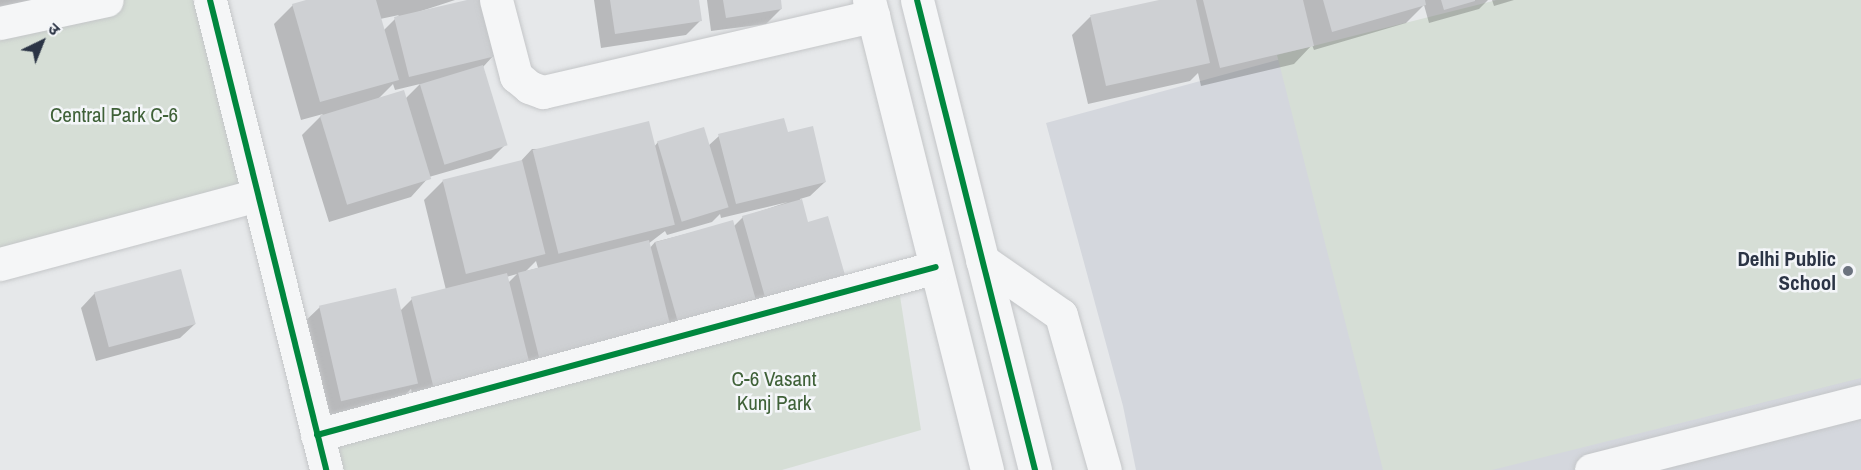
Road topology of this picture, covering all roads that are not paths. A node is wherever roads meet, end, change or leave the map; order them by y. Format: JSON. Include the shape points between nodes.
{"nodes":[{"id":1,"x":107,"y":0,"type":"edge"},
{"id":2,"x":210,"y":0,"type":"edge"},
{"id":3,"x":496,"y":0,"type":"edge"},
{"id":4,"x":917,"y":0,"type":"edge"},
{"id":5,"x":871,"y":8,"type":"edge"},
{"id":6,"x":0,"y":23,"type":"edge"},
{"id":7,"x":258,"y":195,"type":"junction"},
{"id":8,"x":982,"y":260,"type":"junction"},
{"id":9,"x":0,"y":264,"type":"edge"},
{"id":10,"x":936,"y":267,"type":"junction"},
{"id":11,"x":1861,"y":401,"type":"edge"},
{"id":12,"x":317,"y":435,"type":"junction"},
{"id":13,"x":1650,"y":463,"type":"edge"},
{"id":14,"x":326,"y":470,"type":"edge"},
{"id":15,"x":987,"y":470,"type":"edge"},
{"id":16,"x":1035,"y":470,"type":"edge"},
{"id":17,"x":1105,"y":470,"type":"edge"},
{"id":18,"x":1591,"y":470,"type":"edge"}],
"edges":[{"from":1,"to":6,"type":"street"},
{"from":2,"to":7,"type":"street"},
{"from":3,"to":5,"type":"street","via":[[516,76],[543,92]]},
{"from":4,"to":8,"type":"street"},
{"from":5,"to":10,"type":"street"},
{"from":7,"to":9,"type":"street"},
{"from":7,"to":12,"type":"street"},
{"from":8,"to":16,"type":"street"},
{"from":8,"to":17,"type":"street","via":[[1061,315]]},
{"from":10,"to":12,"type":"street"},
{"from":10,"to":15,"type":"street"},
{"from":11,"to":13,"type":"street"},
{"from":12,"to":14,"type":"street"},
{"from":13,"to":18,"type":"street"}]}
